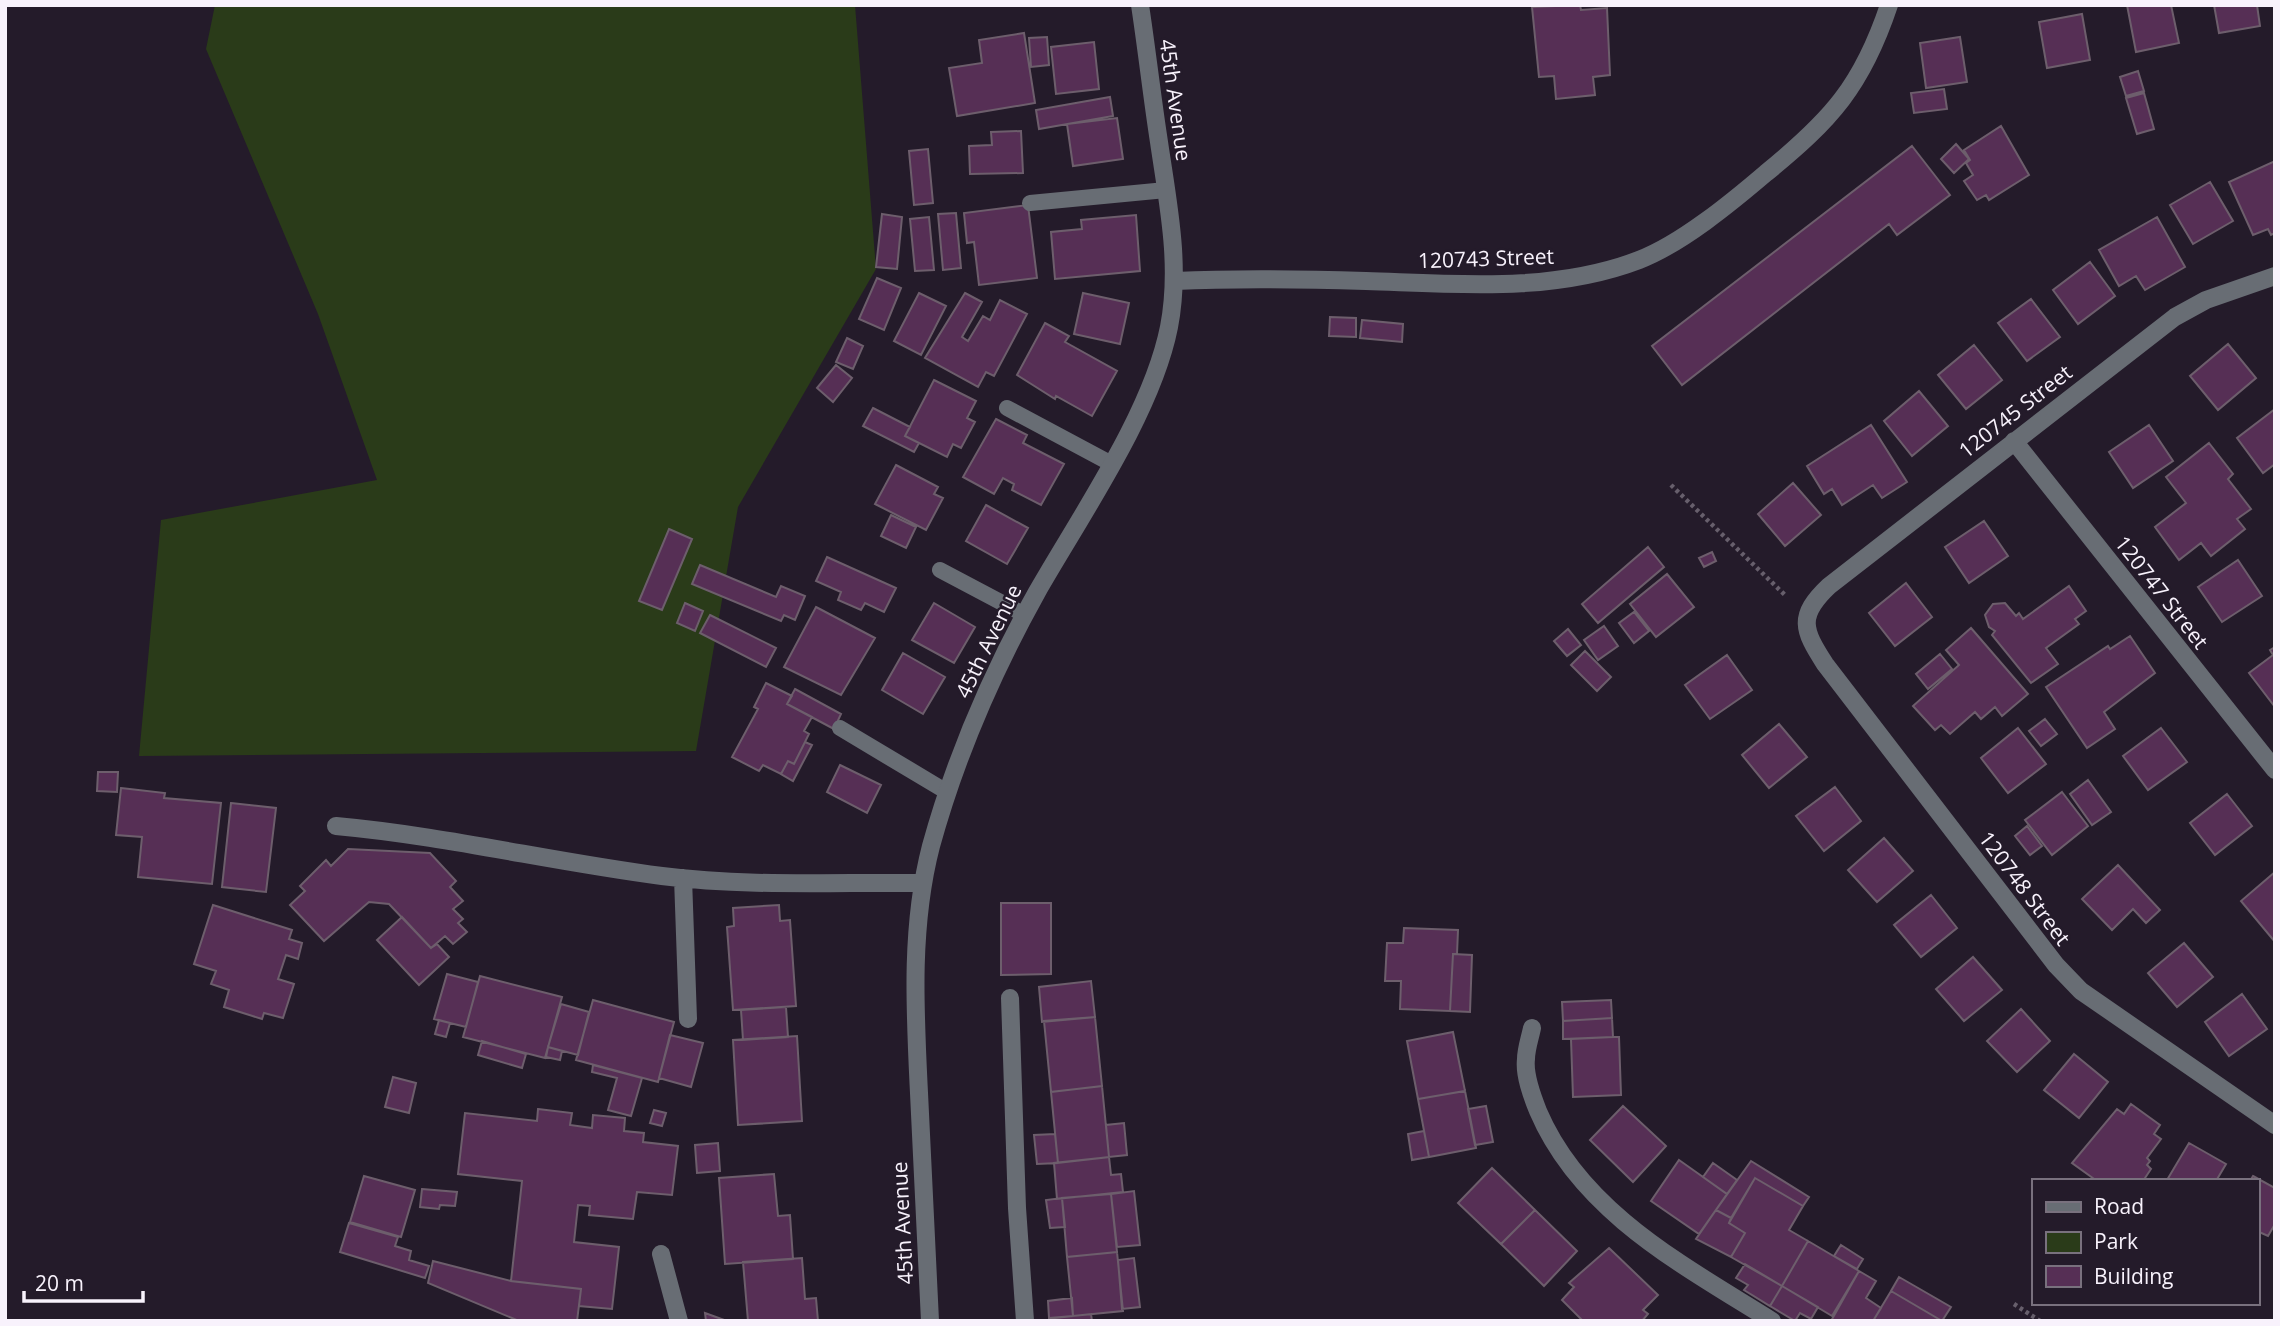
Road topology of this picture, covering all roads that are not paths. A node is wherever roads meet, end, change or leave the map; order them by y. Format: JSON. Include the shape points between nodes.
{"nodes":[{"id":1,"x":1140,"y":5,"type":"edge"},
{"id":2,"x":1889,"y":5,"type":"edge"},
{"id":3,"x":1166,"y":190,"type":"junction"},
{"id":4,"x":1030,"y":203,"type":"dead end"},
{"id":5,"x":2273,"y":280,"type":"edge"},
{"id":6,"x":1175,"y":281,"type":"junction"},
{"id":7,"x":1007,"y":408,"type":"dead end"},
{"id":8,"x":2014,"y":441,"type":"junction"},
{"id":9,"x":1110,"y":463,"type":"junction"},
{"id":10,"x":940,"y":570,"type":"dead end"},
{"id":11,"x":1025,"y":615,"type":"junction"},
{"id":12,"x":1806,"y":615,"type":"joint"},
{"id":13,"x":840,"y":728,"type":"dead end"},
{"id":14,"x":2275,"y":770,"type":"edge"},
{"id":15,"x":947,"y":792,"type":"junction"},
{"id":16,"x":336,"y":826,"type":"dead end"},
{"id":17,"x":682,"y":878,"type":"junction"},
{"id":18,"x":923,"y":883,"type":"junction"},
{"id":19,"x":1010,"y":998,"type":"dead end"},
{"id":20,"x":688,"y":1019,"type":"dead end"},
{"id":21,"x":1532,"y":1028,"type":"dead end"},
{"id":22,"x":2275,"y":1125,"type":"edge"},
{"id":23,"x":661,"y":1254,"type":"dead end"},
{"id":24,"x":679,"y":1321,"type":"edge"},
{"id":25,"x":930,"y":1321,"type":"edge"},
{"id":26,"x":1025,"y":1321,"type":"edge"},
{"id":27,"x":1772,"y":1321,"type":"edge"}],
"edges":[{"from":1,"to":3,"type":"street","name":"45th Avenue"},
{"from":2,"to":6,"type":"street","name":"120743 Street","via":[[1875,47],[1849,93],[1806,141],[1719,212],[1642,259],[1593,274],[1530,284],[1262,278]]},
{"from":3,"to":4,"type":"lane"},
{"from":3,"to":6,"type":"street","name":"45th Avenue"},
{"from":5,"to":8,"type":"street","name":"120745 Street","via":[[2206,300],[2175,317]]},
{"from":6,"to":9,"type":"street","name":"45th Avenue","via":[[1169,329],[1148,391]]},
{"from":7,"to":9,"type":"lane"},
{"from":8,"to":12,"type":"street","name":"120745 Street","via":[[1829,586]]},
{"from":8,"to":14,"type":"street","name":"120747 Street"},
{"from":9,"to":11,"type":"street","name":"45th Avenue"},
{"from":10,"to":11,"type":"lane"},
{"from":11,"to":15,"type":"street","name":"45th Avenue"},
{"from":12,"to":22,"type":"street","name":"120748 Street","via":[[1808,638],[1825,664],[2056,965],[2102,1009]]},
{"from":13,"to":15,"type":"lane"},
{"from":15,"to":18,"type":"street","name":"45th Avenue"},
{"from":16,"to":17,"type":"street","via":[[400,832]]},
{"from":17,"to":18,"type":"street"},
{"from":17,"to":20,"type":"street"},
{"from":18,"to":25,"type":"street","name":"45th Avenue","via":[[915,1000]]},
{"from":19,"to":26,"type":"street"},
{"from":21,"to":27,"type":"street","via":[[1525,1061],[1532,1096],[1547,1132],[1576,1175],[1616,1216]]},
{"from":23,"to":24,"type":"street"}]}
